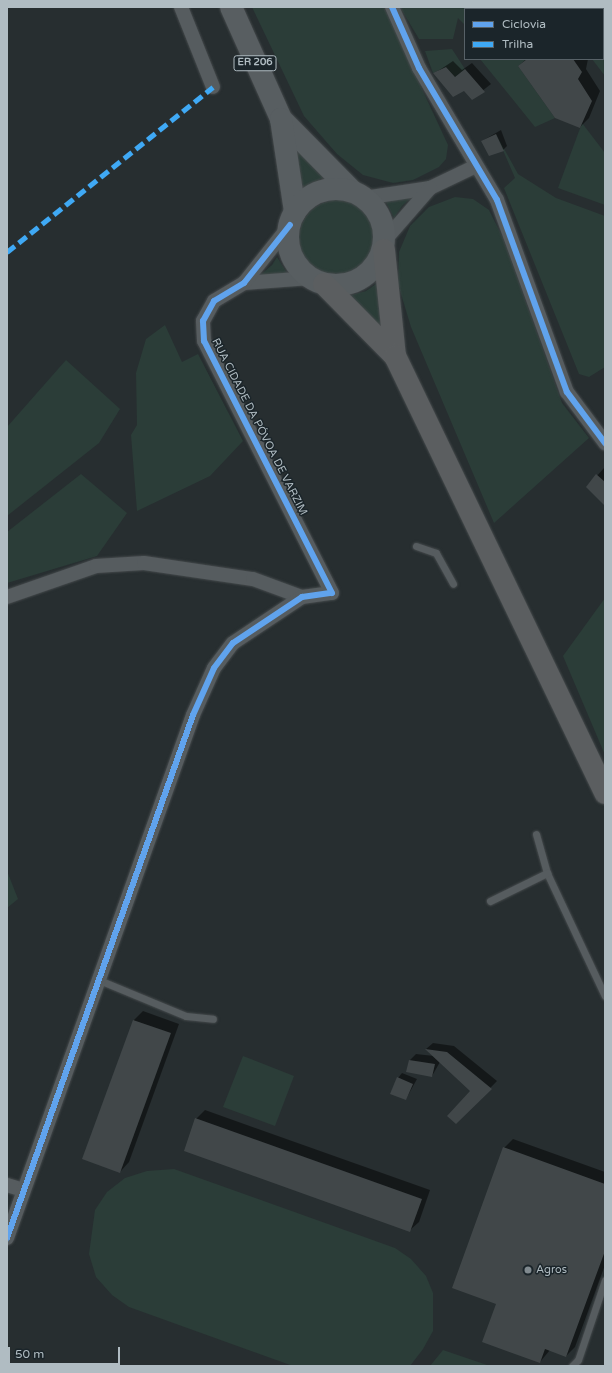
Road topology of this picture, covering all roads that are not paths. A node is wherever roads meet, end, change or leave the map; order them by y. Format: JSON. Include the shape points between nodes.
{"nodes":[{"id":1,"x":181,"y":7,"type":"edge"},
{"id":2,"x":231,"y":7,"type":"edge"},
{"id":3,"x":392,"y":7,"type":"edge"},
{"id":4,"x":212,"y":86,"type":"dead end"},
{"id":5,"x":281,"y":118,"type":"junction"},
{"id":6,"x":476,"y":166,"type":"junction"},
{"id":7,"x":430,"y":188,"type":"junction"},
{"id":8,"x":357,"y":194,"type":"junction"},
{"id":9,"x":292,"y":219,"type":"junction"},
{"id":10,"x":384,"y":245,"type":"junction"},
{"id":11,"x":317,"y":281,"type":"junction"},
{"id":12,"x":244,"y":283,"type":"junction"},
{"id":13,"x":395,"y":356,"type":"junction"},
{"id":14,"x":605,"y":443,"type":"edge"},
{"id":15,"x":416,"y":546,"type":"dead end"},
{"id":16,"x":453,"y":584,"type":"dead end"},
{"id":17,"x":7,"y":597,"type":"edge"},
{"id":18,"x":302,"y":597,"type":"junction"},
{"id":19,"x":605,"y":793,"type":"edge"},
{"id":20,"x":536,"y":834,"type":"dead end"},
{"id":21,"x":547,"y":873,"type":"junction"},
{"id":22,"x":490,"y":901,"type":"dead end"},
{"id":23,"x":99,"y":980,"type":"junction"},
{"id":24,"x":605,"y":996,"type":"edge"},
{"id":25,"x":213,"y":1019,"type":"dead end"},
{"id":26,"x":7,"y":1184,"type":"edge"},
{"id":27,"x":23,"y":1190,"type":"junction"},
{"id":28,"x":7,"y":1238,"type":"edge"},
{"id":29,"x":605,"y":1280,"type":"edge"},
{"id":30,"x":572,"y":1366,"type":"edge"}],
"edges":[{"from":1,"to":4,"type":"street"},
{"from":2,"to":5,"type":"main road","number":"ER 206"},
{"from":3,"to":6,"type":"street","via":[[419,68]]},
{"from":5,"to":8,"type":"main road"},
{"from":5,"to":9,"type":"main road"},
{"from":6,"to":7,"type":"street"},
{"from":6,"to":14,"type":"street","via":[[496,200],[567,392]]},
{"from":7,"to":8,"type":"street"},
{"from":7,"to":10,"type":"street"},
{"from":8,"to":9,"type":"main road","via":[[318,192]]},
{"from":8,"to":10,"type":"main road","via":[[381,219]]},
{"from":9,"to":11,"type":"main road","via":[[291,255]]},
{"from":9,"to":12,"type":"street","name":"RUA CIDADE DA PÓVOA DE VARZIM"},
{"from":10,"to":11,"type":"main road","via":[[375,267],[354,282]]},
{"from":10,"to":13,"type":"highway"},
{"from":11,"to":12,"type":"street"},
{"from":11,"to":13,"type":"highway"},
{"from":12,"to":18,"type":"street","name":"RUA CIDADE DA PÓVOA DE VARZIM","via":[[214,301],[204,321],[204,341],[332,593]]},
{"from":13,"to":19,"type":"highway"},
{"from":15,"to":16,"type":"lane","via":[[436,553]]},
{"from":17,"to":18,"type":"street","via":[[96,566],[144,563],[254,579]]},
{"from":18,"to":23,"type":"street","via":[[233,643],[214,668],[193,715]]},
{"from":20,"to":21,"type":"lane"},
{"from":21,"to":22,"type":"lane"},
{"from":21,"to":24,"type":"lane"},
{"from":23,"to":25,"type":"lane","via":[[186,1016]]},
{"from":23,"to":27,"type":"street"},
{"from":26,"to":27,"type":"street"},
{"from":27,"to":28,"type":"street"},
{"from":29,"to":30,"type":"lane","via":[[578,1360]]}]}
